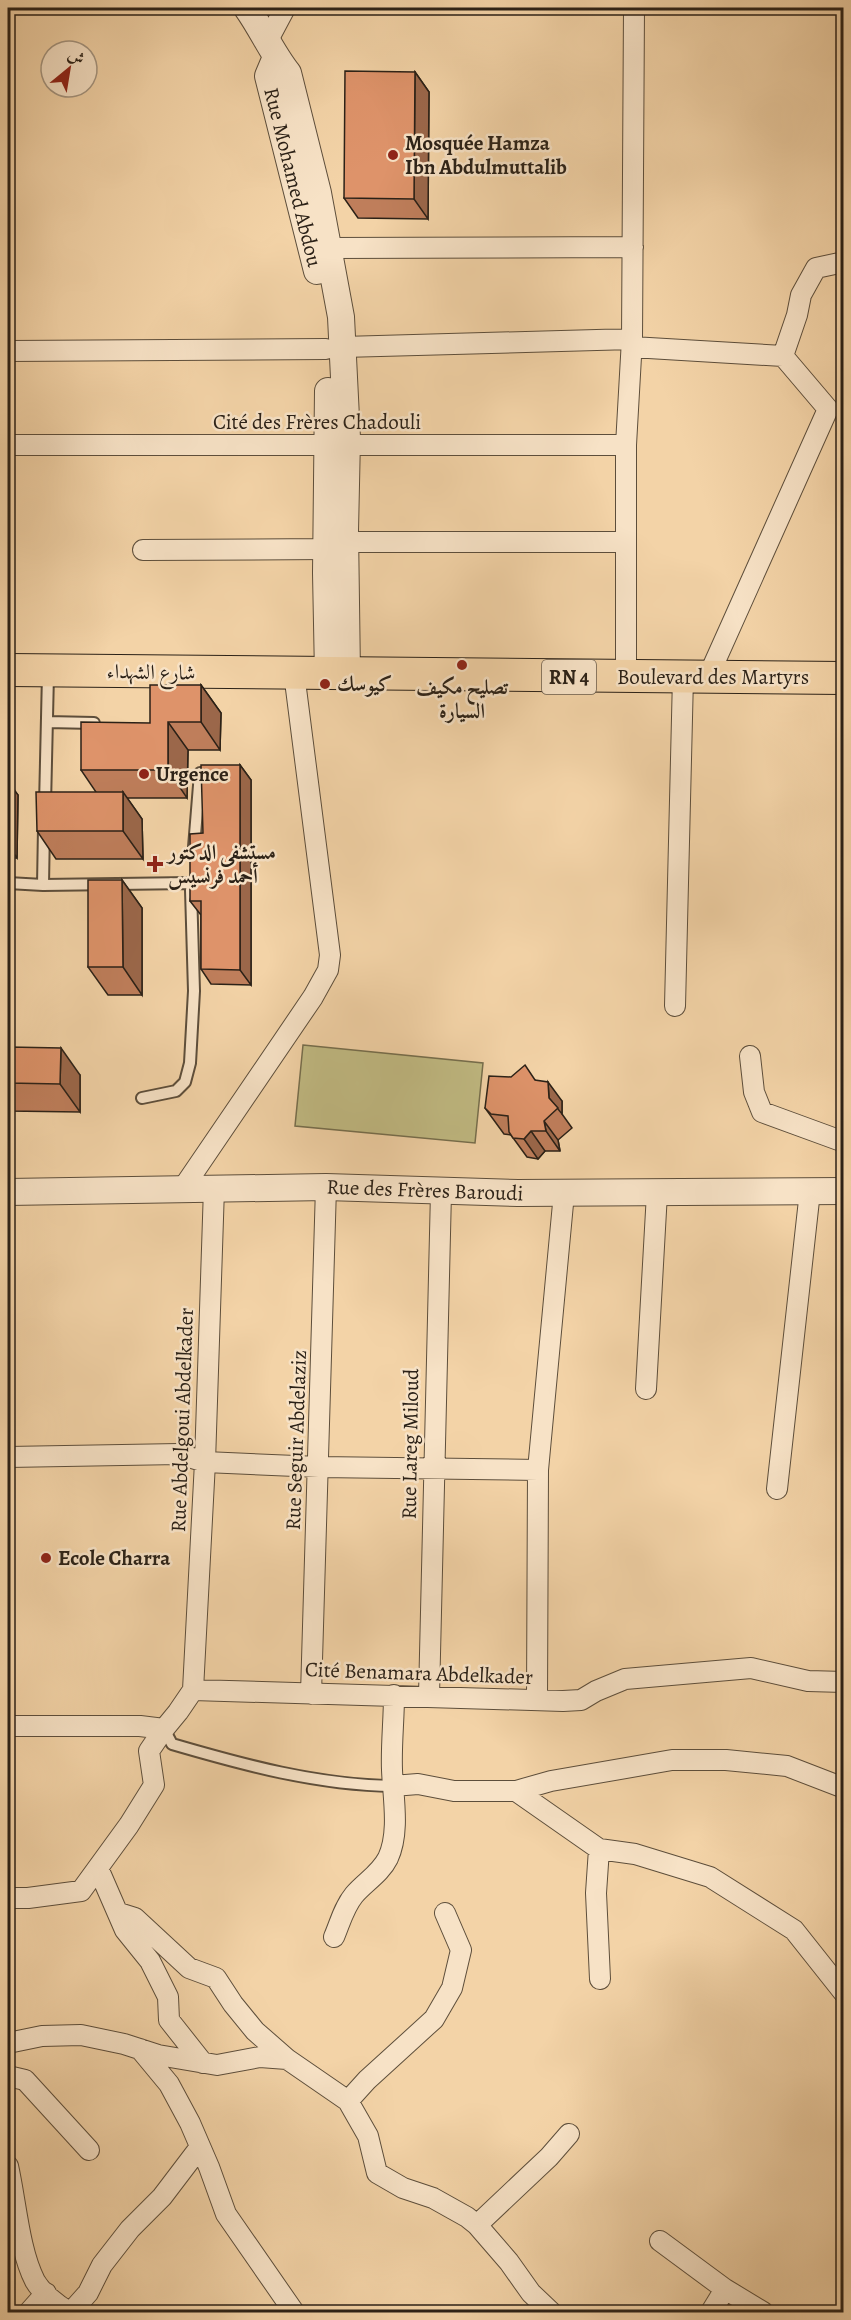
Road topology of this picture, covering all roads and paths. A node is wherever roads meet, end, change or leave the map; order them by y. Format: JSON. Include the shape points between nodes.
{"nodes":[{"id":1,"x":285,"y":8,"type":"edge"},
{"id":2,"x":634,"y":8,"type":"edge"},
{"id":3,"x":260,"y":27,"type":"edge"},
{"id":4,"x":633,"y":247,"type":"junction"},
{"id":5,"x":329,"y":248,"type":"junction"},
{"id":6,"x":843,"y":262,"type":"edge"},
{"id":7,"x":632,"y":343,"type":"junction"},
{"id":8,"x":334,"y":348,"type":"junction"},
{"id":9,"x":8,"y":351,"type":"edge"},
{"id":10,"x":783,"y":356,"type":"junction"},
{"id":11,"x":626,"y":445,"type":"junction"},
{"id":12,"x":8,"y":446,"type":"edge"},
{"id":13,"x":337,"y":446,"type":"junction"},
{"id":14,"x":626,"y":542,"type":"junction"},
{"id":15,"x":336,"y":546,"type":"junction"},
{"id":16,"x":143,"y":550,"type":"dead end"},
{"id":17,"x":8,"y":670,"type":"edge"},
{"id":18,"x":48,"y":670,"type":"junction"},
{"id":19,"x":294,"y":673,"type":"junction"},
{"id":20,"x":337,"y":674,"type":"junction"},
{"id":21,"x":626,"y":677,"type":"junction"},
{"id":22,"x":695,"y":677,"type":"junction"},
{"id":23,"x":843,"y":678,"type":"edge"},
{"id":24,"x":47,"y":722,"type":"junction"},
{"id":25,"x":103,"y":724,"type":"edge"},
{"id":26,"x":200,"y":773,"type":"edge"},
{"id":27,"x":192,"y":872,"type":"junction"},
{"id":28,"x":8,"y":883,"type":"edge"},
{"id":29,"x":43,"y":885,"type":"junction"},
{"id":30,"x":675,"y":1006,"type":"dead end"},
{"id":31,"x":750,"y":1056,"type":"dead end"},
{"id":32,"x":142,"y":1098,"type":"dead end"},
{"id":33,"x":843,"y":1142,"type":"edge"},
{"id":34,"x":326,"y":1187,"type":"junction"},
{"id":35,"x":183,"y":1188,"type":"junction"},
{"id":36,"x":214,"y":1188,"type":"junction"},
{"id":37,"x":810,"y":1191,"type":"junction"},
{"id":38,"x":843,"y":1191,"type":"edge"},
{"id":39,"x":8,"y":1192,"type":"edge"},
{"id":40,"x":441,"y":1192,"type":"junction"},
{"id":41,"x":564,"y":1193,"type":"junction"},
{"id":42,"x":657,"y":1193,"type":"junction"},
{"id":43,"x":646,"y":1389,"type":"dead end"},
{"id":44,"x":8,"y":1456,"type":"edge"},
{"id":45,"x":205,"y":1462,"type":"junction"},
{"id":46,"x":319,"y":1467,"type":"junction"},
{"id":47,"x":434,"y":1468,"type":"junction"},
{"id":48,"x":538,"y":1470,"type":"junction"},
{"id":49,"x":777,"y":1490,"type":"dead end"},
{"id":50,"x":843,"y":1682,"type":"edge"},
{"id":51,"x":193,"y":1690,"type":"junction"},
{"id":52,"x":311,"y":1694,"type":"junction"},
{"id":53,"x":394,"y":1695,"type":"junction"},
{"id":54,"x":429,"y":1696,"type":"junction"},
{"id":55,"x":537,"y":1699,"type":"junction"},
{"id":56,"x":8,"y":1726,"type":"edge"},
{"id":57,"x":164,"y":1729,"type":"junction"},
{"id":58,"x":393,"y":1786,"type":"junction"},
{"id":59,"x":843,"y":1788,"type":"edge"},
{"id":60,"x":516,"y":1791,"type":"junction"},
{"id":61,"x":599,"y":1849,"type":"junction"},
{"id":62,"x":98,"y":1868,"type":"junction"},
{"id":63,"x":8,"y":1898,"type":"edge"},
{"id":64,"x":119,"y":1913,"type":"junction"},
{"id":65,"x":445,"y":1913,"type":"dead end"},
{"id":66,"x":334,"y":1937,"type":"dead end"},
{"id":67,"x":600,"y":1980,"type":"dead end"},
{"id":68,"x":843,"y":1993,"type":"edge"},
{"id":69,"x":8,"y":2043,"type":"edge"},
{"id":70,"x":140,"y":2049,"type":"junction"},
{"id":71,"x":287,"y":2059,"type":"junction"},
{"id":72,"x":202,"y":2063,"type":"junction"},
{"id":73,"x":8,"y":2076,"type":"edge"},
{"id":74,"x":348,"y":2101,"type":"junction"},
{"id":75,"x":569,"y":2134,"type":"dead end"},
{"id":76,"x":200,"y":2147,"type":"junction"},
{"id":77,"x":89,"y":2150,"type":"dead end"},
{"id":78,"x":8,"y":2166,"type":"edge"},
{"id":79,"x":477,"y":2225,"type":"junction"},
{"id":80,"x":14,"y":2238,"type":"edge"},
{"id":81,"x":660,"y":2241,"type":"dead end"},
{"id":82,"x":725,"y":2289,"type":"junction"},
{"id":83,"x":46,"y":2293,"type":"junction"},
{"id":84,"x":29,"y":2313,"type":"edge"},
{"id":85,"x":70,"y":2313,"type":"edge"},
{"id":86,"x":294,"y":2313,"type":"edge"},
{"id":87,"x":551,"y":2313,"type":"edge"},
{"id":88,"x":711,"y":2313,"type":"edge"},
{"id":89,"x":763,"y":2313,"type":"edge"}],
"edges":[{"from":1,"to":3,"type":"street"},
{"from":2,"to":4,"type":"street"},
{"from":3,"to":5,"type":"street","name":"Rue Mohamed Abdou","via":[[288,73]]},
{"from":3,"to":8,"type":"street","name":"Rue Mohamed Abdou","via":[[268,76]]},
{"from":4,"to":5,"type":"street"},
{"from":4,"to":7,"type":"street"},
{"from":5,"to":8,"type":"street","name":"Rue Mohamed Abdou","via":[[341,317]]},
{"from":6,"to":10,"type":"street","via":[[816,268],[801,295]]},
{"from":7,"to":8,"type":"street"},
{"from":7,"to":10,"type":"street"},
{"from":7,"to":11,"type":"street"},
{"from":8,"to":9,"type":"street"},
{"from":8,"to":13,"type":"street","name":"Rue Mohamed Abdou"},
{"from":10,"to":22,"type":"street","via":[[828,409]]},
{"from":11,"to":13,"type":"street","name":"Cité des Frères Chadouli"},
{"from":11,"to":14,"type":"street"},
{"from":12,"to":13,"type":"street","name":"Cité des Frères Chadouli"},
{"from":13,"to":15,"type":"street","name":"Rue Mohamed Abdou"},
{"from":14,"to":15,"type":"street"},
{"from":14,"to":21,"type":"street"},
{"from":15,"to":16,"type":"street"},
{"from":15,"to":20,"type":"street","name":"Rue Mohamed Abdou"},
{"from":17,"to":18,"type":"main road","name":"شارع الشهداء","number":"RN 4"},
{"from":18,"to":19,"type":"main road","name":"شارع الشهداء","number":"RN 4"},
{"from":18,"to":24,"type":"lane"},
{"from":19,"to":20,"type":"main road","name":"Boulevard des Martyrs","number":"RN 4"},
{"from":19,"to":35,"type":"street","via":[[330,955],[328,970]]},
{"from":20,"to":21,"type":"main road","name":"Boulevard des Martyrs","number":"RN 4"},
{"from":21,"to":22,"type":"main road","name":"Boulevard des Martyrs","number":"RN 4"},
{"from":22,"to":23,"type":"main road","name":"Boulevard des Martyrs","number":"RN 4"},
{"from":22,"to":30,"type":"street"},
{"from":24,"to":25,"type":"lane"},
{"from":24,"to":29,"type":"lane"},
{"from":26,"to":27,"type":"lane"},
{"from":27,"to":29,"type":"lane"},
{"from":27,"to":32,"type":"lane","via":[[194,991],[190,1063],[185,1082],[176,1092]]},
{"from":28,"to":29,"type":"lane"},
{"from":31,"to":33,"type":"street","via":[[754,1092],[762,1112]]},
{"from":34,"to":36,"type":"street","name":"Rue des Frères Baroudi"},
{"from":34,"to":40,"type":"street","name":"Rue des Frères Baroudi"},
{"from":34,"to":46,"type":"street","name":"Rue Seguir Abdelaziz"},
{"from":35,"to":36,"type":"street","name":"Rue des Frères Baroudi"},
{"from":35,"to":39,"type":"street","name":"Rue des Frères Baroudi"},
{"from":36,"to":45,"type":"street","name":"Rue Abdelgoui Abdelkader"},
{"from":37,"to":38,"type":"street","name":"Rue des Frères Baroudi"},
{"from":37,"to":42,"type":"street","name":"Rue des Frères Baroudi"},
{"from":37,"to":49,"type":"street"},
{"from":40,"to":41,"type":"street","name":"Rue des Frères Baroudi"},
{"from":40,"to":47,"type":"street","name":"Rue Lareg Miloud"},
{"from":41,"to":42,"type":"street","name":"Rue des Frères Baroudi"},
{"from":41,"to":48,"type":"street"},
{"from":42,"to":43,"type":"street"},
{"from":44,"to":45,"type":"street","via":[[179,1454]]},
{"from":45,"to":46,"type":"street"},
{"from":45,"to":51,"type":"street","name":"Rue Abdelgoui Abdelkader"},
{"from":46,"to":47,"type":"street"},
{"from":46,"to":52,"type":"street","name":"Rue Seguir Abdelaziz"},
{"from":47,"to":48,"type":"street"},
{"from":47,"to":54,"type":"street","name":"Rue Lareg Miloud"},
{"from":48,"to":55,"type":"street"},
{"from":50,"to":55,"type":"street","name":"Cité Benamara Abdelkader","via":[[808,1681],[751,1668],[625,1679],[581,1700]]},
{"from":51,"to":52,"type":"street","name":"Cité Benamara Abdelkader"},
{"from":51,"to":57,"type":"street"},
{"from":52,"to":53,"type":"street","name":"Cité Benamara Abdelkader"},
{"from":53,"to":54,"type":"street","name":"Cité Benamara Abdelkader"},
{"from":53,"to":58,"type":"street"},
{"from":54,"to":55,"type":"street","name":"Cité Benamara Abdelkader"},
{"from":56,"to":57,"type":"street","via":[[140,1725]]},
{"from":57,"to":58,"type":"lane","via":[[171,1744],[226,1760],[342,1784]]},
{"from":57,"to":62,"type":"street","via":[[149,1751],[154,1785]]},
{"from":58,"to":60,"type":"street","via":[[418,1784],[454,1791]]},
{"from":58,"to":66,"type":"street","via":[[393,1836],[388,1857],[348,1904]]},
{"from":59,"to":60,"type":"street","via":[[787,1766],[683,1760],[562,1779]]},
{"from":60,"to":61,"type":"street"},
{"from":61,"to":67,"type":"street","via":[[596,1893]]},
{"from":61,"to":68,"type":"street","via":[[635,1854],[710,1877],[794,1930]]},
{"from":62,"to":63,"type":"street","via":[[81,1891]]},
{"from":62,"to":64,"type":"street"},
{"from":64,"to":71,"type":"street","via":[[135,1918],[189,1968],[216,1978],[255,2031]]},
{"from":64,"to":72,"type":"street","via":[[168,1997],[169,2020]]},
{"from":65,"to":74,"type":"street","via":[[460,1950],[452,1988],[434,2019]]},
{"from":69,"to":70,"type":"street","via":[[42,2036],[81,2035]]},
{"from":70,"to":72,"type":"street"},
{"from":70,"to":76,"type":"street","via":[[169,2084]]},
{"from":71,"to":72,"type":"street","via":[[261,2058],[217,2066]]},
{"from":71,"to":74,"type":"street"},
{"from":73,"to":77,"type":"street","via":[[25,2080]]},
{"from":74,"to":79,"type":"street","via":[[368,2136],[377,2173],[403,2188],[433,2198]]},
{"from":75,"to":79,"type":"street"},
{"from":76,"to":85,"type":"street","via":[[162,2197],[123,2238],[102,2265],[88,2293]]},
{"from":76,"to":86,"type":"street","via":[[226,2214]]},
{"from":78,"to":80,"type":"street"},
{"from":79,"to":87,"type":"street"},
{"from":80,"to":83,"type":"street","via":[[35,2282]]},
{"from":81,"to":82,"type":"street"},
{"from":82,"to":88,"type":"street"},
{"from":82,"to":89,"type":"street"},
{"from":83,"to":84,"type":"street"},
{"from":83,"to":85,"type":"street"}]}
